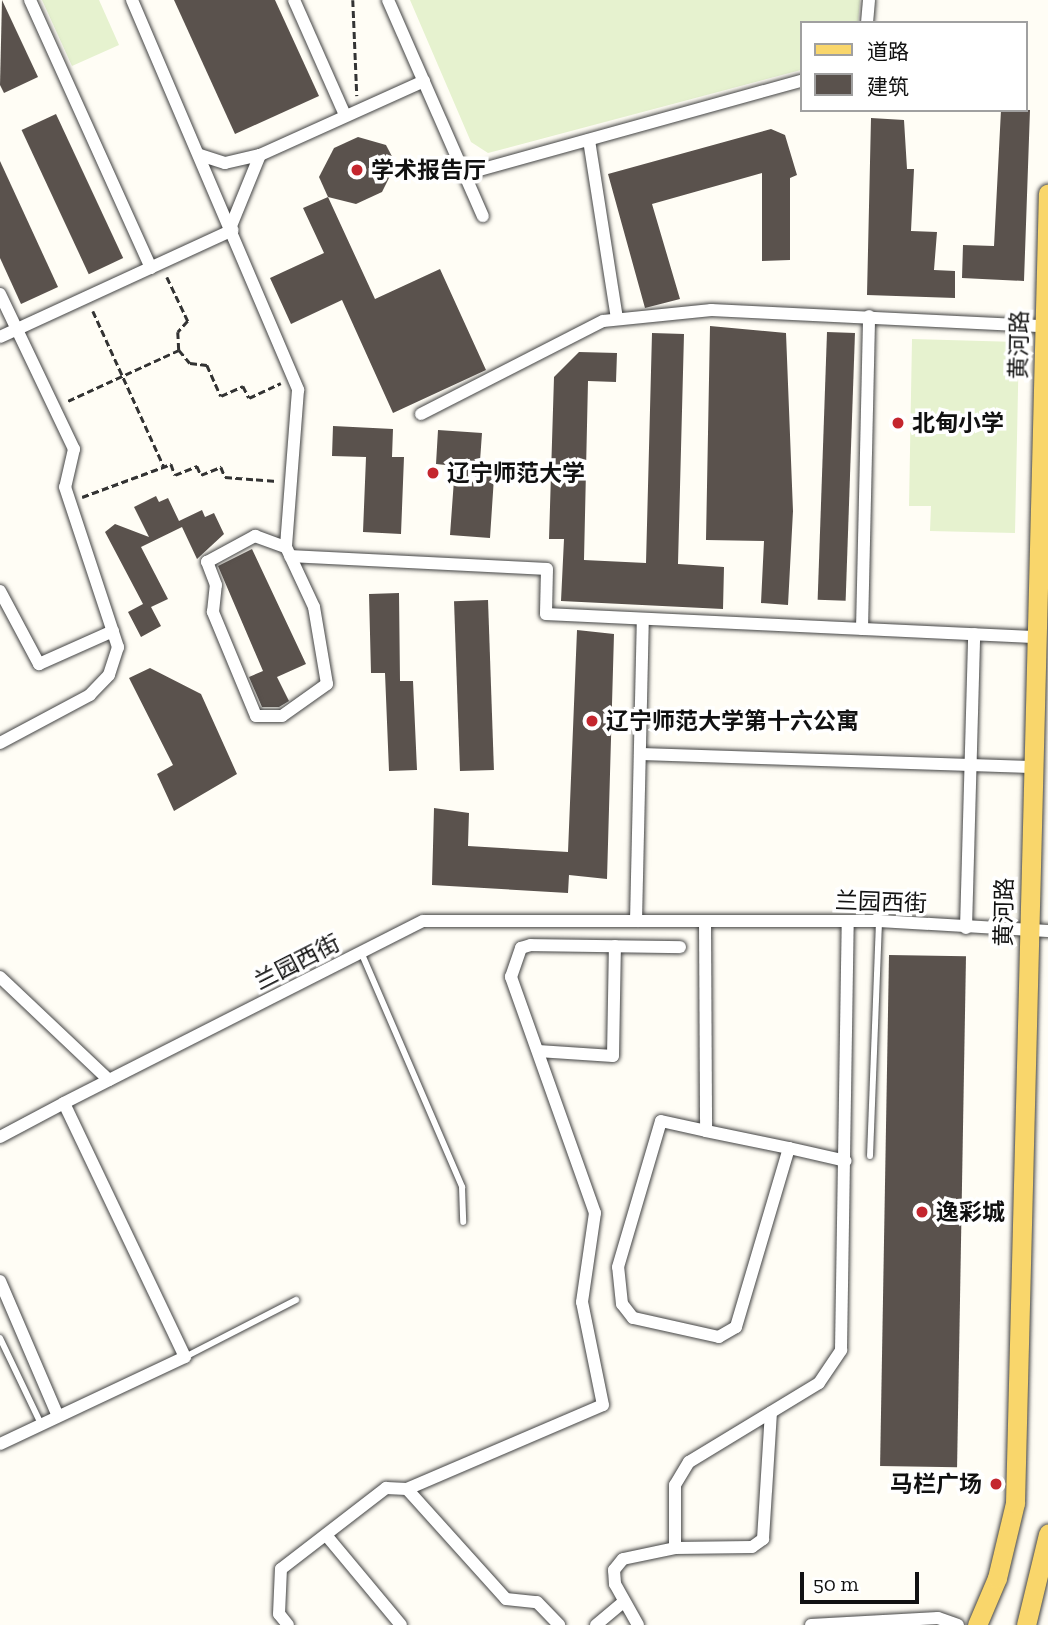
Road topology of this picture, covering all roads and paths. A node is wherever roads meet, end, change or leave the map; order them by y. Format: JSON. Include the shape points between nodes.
{"nodes":[{"id":1,"x":30,"y":0,"type":"edge"},
{"id":2,"x":132,"y":0,"type":"edge"},
{"id":3,"x":294,"y":0,"type":"edge"},
{"id":4,"x":353,"y":0,"type":"edge"},
{"id":5,"x":388,"y":0,"type":"edge"},
{"id":6,"x":869,"y":0,"type":"edge"},
{"id":7,"x":867,"y":21,"type":"edge"},
{"id":8,"x":424,"y":81,"type":"junction"},
{"id":9,"x":800,"y":81,"type":"edge"},
{"id":10,"x":351,"y":112,"type":"junction"},
{"id":11,"x":589,"y":140,"type":"junction"},
{"id":12,"x":200,"y":155,"type":"junction"},
{"id":13,"x":260,"y":155,"type":"junction"},
{"id":14,"x":465,"y":174,"type":"junction"},
{"id":15,"x":1048,"y":193,"type":"edge"},
{"id":16,"x":483,"y":216,"type":"dead end"},
{"id":17,"x":232,"y":228,"type":"junction"},
{"id":18,"x":156,"y":266,"type":"junction"},
{"id":19,"x":0,"y":294,"type":"edge"},
{"id":20,"x":87,"y":297,"type":"junction"},
{"id":21,"x":869,"y":316,"type":"junction"},
{"id":22,"x":617,"y":319,"type":"junction"},
{"id":23,"x":1044,"y":326,"type":"junction"},
{"id":24,"x":18,"y":328,"type":"junction"},
{"id":25,"x":0,"y":337,"type":"edge"},
{"id":26,"x":179,"y":350,"type":"junction"},
{"id":27,"x":123,"y":376,"type":"junction"},
{"id":28,"x":293,"y":378,"type":"junction"},
{"id":29,"x":55,"y":407,"type":"junction"},
{"id":30,"x":421,"y":414,"type":"dead end"},
{"id":31,"x":164,"y":467,"type":"junction"},
{"id":32,"x":292,"y":482,"type":"junction"},
{"id":33,"x":69,"y":502,"type":"junction"},
{"id":34,"x":288,"y":551,"type":"junction"},
{"id":35,"x":0,"y":591,"type":"edge"},
{"id":36,"x":643,"y":619,"type":"junction"},
{"id":37,"x":862,"y":629,"type":"junction"},
{"id":38,"x":113,"y":631,"type":"junction"},
{"id":39,"x":974,"y":634,"type":"junction"},
{"id":40,"x":1037,"y":637,"type":"junction"},
{"id":41,"x":0,"y":743,"type":"edge"},
{"id":42,"x":640,"y":754,"type":"junction"},
{"id":43,"x":970,"y":766,"type":"junction"},
{"id":44,"x":1032,"y":767,"type":"junction"},
{"id":45,"x":636,"y":921,"type":"junction"},
{"id":46,"x":705,"y":921,"type":"junction"},
{"id":47,"x":848,"y":921,"type":"junction"},
{"id":48,"x":879,"y":921,"type":"junction"},
{"id":49,"x":966,"y":928,"type":"junction"},
{"id":50,"x":1038,"y":930,"type":"edge"},
{"id":51,"x":615,"y":946,"type":"junction"},
{"id":52,"x":680,"y":947,"type":"dead end"},
{"id":53,"x":361,"y":952,"type":"junction"},
{"id":54,"x":0,"y":977,"type":"edge"},
{"id":55,"x":538,"y":1051,"type":"junction"},
{"id":56,"x":109,"y":1080,"type":"junction"},
{"id":57,"x":64,"y":1103,"type":"junction"},
{"id":58,"x":706,"y":1130,"type":"junction"},
{"id":59,"x":0,"y":1137,"type":"edge"},
{"id":60,"x":789,"y":1148,"type":"junction"},
{"id":61,"x":870,"y":1156,"type":"dead end"},
{"id":62,"x":846,"y":1161,"type":"junction"},
{"id":63,"x":463,"y":1222,"type":"dead end"},
{"id":64,"x":0,"y":1282,"type":"edge"},
{"id":65,"x":296,"y":1300,"type":"dead end"},
{"id":66,"x":0,"y":1338,"type":"edge"},
{"id":67,"x":185,"y":1357,"type":"junction"},
{"id":68,"x":771,"y":1412,"type":"junction"},
{"id":69,"x":58,"y":1416,"type":"junction"},
{"id":70,"x":41,"y":1424,"type":"junction"},
{"id":71,"x":0,"y":1444,"type":"edge"},
{"id":72,"x":407,"y":1489,"type":"junction"},
{"id":73,"x":1048,"y":1534,"type":"edge"},
{"id":74,"x":326,"y":1535,"type":"junction"},
{"id":75,"x":675,"y":1548,"type":"junction"},
{"id":76,"x":623,"y":1602,"type":"junction"},
{"id":77,"x":288,"y":1625,"type":"edge"},
{"id":78,"x":401,"y":1625,"type":"edge"},
{"id":79,"x":559,"y":1625,"type":"edge"},
{"id":80,"x":596,"y":1625,"type":"edge"},
{"id":81,"x":638,"y":1625,"type":"edge"},
{"id":82,"x":811,"y":1625,"type":"edge"},
{"id":83,"x":958,"y":1625,"type":"edge"},
{"id":84,"x":977,"y":1625,"type":"edge"},
{"id":85,"x":1026,"y":1625,"type":"edge"}],
"edges":[{"from":1,"to":18,"type":"street"},
{"from":2,"to":12,"type":"street"},
{"from":3,"to":10,"type":"street"},
{"from":4,"to":10,"type":"path"},
{"from":5,"to":8,"type":"street"},
{"from":6,"to":7,"type":"street"},
{"from":8,"to":10,"type":"street"},
{"from":8,"to":14,"type":"street"},
{"from":9,"to":11,"type":"street"},
{"from":10,"to":13,"type":"street"},
{"from":11,"to":14,"type":"street"},
{"from":11,"to":22,"type":"street"},
{"from":12,"to":13,"type":"street","via":[[225,163]]},
{"from":12,"to":17,"type":"street"},
{"from":13,"to":17,"type":"street"},
{"from":14,"to":16,"type":"street"},
{"from":15,"to":23,"type":"main road","name":"黄河路"},
{"from":17,"to":18,"type":"street"},
{"from":17,"to":28,"type":"street"},
{"from":18,"to":20,"type":"street"},
{"from":18,"to":26,"type":"path","via":[[188,321],[178,332]]},
{"from":19,"to":24,"type":"street"},
{"from":20,"to":24,"type":"street"},
{"from":20,"to":27,"type":"path"},
{"from":21,"to":22,"type":"street","via":[[711,310]]},
{"from":21,"to":23,"type":"street"},
{"from":21,"to":37,"type":"street"},
{"from":22,"to":30,"type":"street"},
{"from":23,"to":40,"type":"main road","name":"黄河路"},
{"from":24,"to":25,"type":"street"},
{"from":24,"to":29,"type":"street"},
{"from":26,"to":27,"type":"path"},
{"from":26,"to":28,"type":"path","via":[[190,363],[207,365],[221,396],[243,386],[248,398]]},
{"from":27,"to":29,"type":"path"},
{"from":27,"to":31,"type":"path"},
{"from":28,"to":32,"type":"street","via":[[298,390]]},
{"from":29,"to":33,"type":"street","via":[[74,449],[65,487]]},
{"from":31,"to":32,"type":"path","via":[[171,464],[175,475],[197,466],[201,475],[221,467],[225,477]]},
{"from":31,"to":33,"type":"path"},
{"from":32,"to":34,"type":"street"},
{"from":33,"to":38,"type":"street"},
{"from":34,"to":34,"type":"street","via":[[314,607],[327,684],[282,716],[256,716],[213,612],[216,585],[207,562],[255,536]]},
{"from":34,"to":36,"type":"street","via":[[547,569],[546,614]]},
{"from":35,"to":38,"type":"street","via":[[39,664]]},
{"from":36,"to":37,"type":"street"},
{"from":36,"to":42,"type":"street"},
{"from":37,"to":39,"type":"street"},
{"from":38,"to":41,"type":"street","via":[[118,647],[109,676],[90,695]]},
{"from":39,"to":40,"type":"street"},
{"from":39,"to":43,"type":"street"},
{"from":40,"to":44,"type":"main road","name":"黄河路"},
{"from":42,"to":43,"type":"street"},
{"from":42,"to":45,"type":"street"},
{"from":43,"to":44,"type":"street"},
{"from":43,"to":49,"type":"street"},
{"from":44,"to":50,"type":"main road","name":"黄河路"},
{"from":45,"to":46,"type":"street","name":"兰园西街"},
{"from":45,"to":53,"type":"street","name":"兰园西街","via":[[423,921]]},
{"from":46,"to":47,"type":"street","name":"兰园西街"},
{"from":46,"to":58,"type":"street"},
{"from":47,"to":48,"type":"street","name":"兰园西街"},
{"from":47,"to":62,"type":"street"},
{"from":48,"to":49,"type":"street","name":"兰园西街"},
{"from":48,"to":61,"type":"lane"},
{"from":49,"to":50,"type":"street","name":"兰园西街"},
{"from":50,"to":84,"type":"main road","name":"黄河路","via":[[1014,1525]]},
{"from":51,"to":52,"type":"street"},
{"from":51,"to":55,"type":"street","via":[[613,1056]]},
{"from":51,"to":55,"type":"street","via":[[521,948],[511,977]]},
{"from":53,"to":56,"type":"street","name":"兰园西街"},
{"from":53,"to":63,"type":"lane","via":[[462,1187]]},
{"from":54,"to":56,"type":"street"},
{"from":55,"to":72,"type":"street","via":[[596,1213],[582,1302],[603,1405]]},
{"from":56,"to":57,"type":"street","name":"兰园西街"},
{"from":57,"to":59,"type":"street","name":"兰园西街"},
{"from":57,"to":67,"type":"street"},
{"from":58,"to":60,"type":"street"},
{"from":58,"to":60,"type":"street","via":[[661,1121],[618,1267],[621,1304],[634,1318],[719,1337],[736,1327]]},
{"from":60,"to":62,"type":"street"},
{"from":62,"to":68,"type":"street","via":[[841,1350],[820,1383]]},
{"from":64,"to":69,"type":"street"},
{"from":65,"to":67,"type":"lane"},
{"from":66,"to":70,"type":"lane"},
{"from":67,"to":69,"type":"street"},
{"from":68,"to":75,"type":"street","via":[[689,1462],[675,1485]]},
{"from":68,"to":75,"type":"street","via":[[763,1539],[752,1547]]},
{"from":69,"to":70,"type":"street"},
{"from":70,"to":71,"type":"street"},
{"from":72,"to":74,"type":"street","via":[[386,1488]]},
{"from":72,"to":79,"type":"street","via":[[506,1599],[537,1602]]},
{"from":73,"to":85,"type":"main road"},
{"from":74,"to":77,"type":"street","via":[[281,1569],[279,1614]]},
{"from":74,"to":78,"type":"street"},
{"from":75,"to":76,"type":"street","via":[[623,1559],[614,1570]]},
{"from":76,"to":80,"type":"street"},
{"from":76,"to":81,"type":"street"},
{"from":82,"to":83,"type":"street","via":[[938,1618]]}]}
